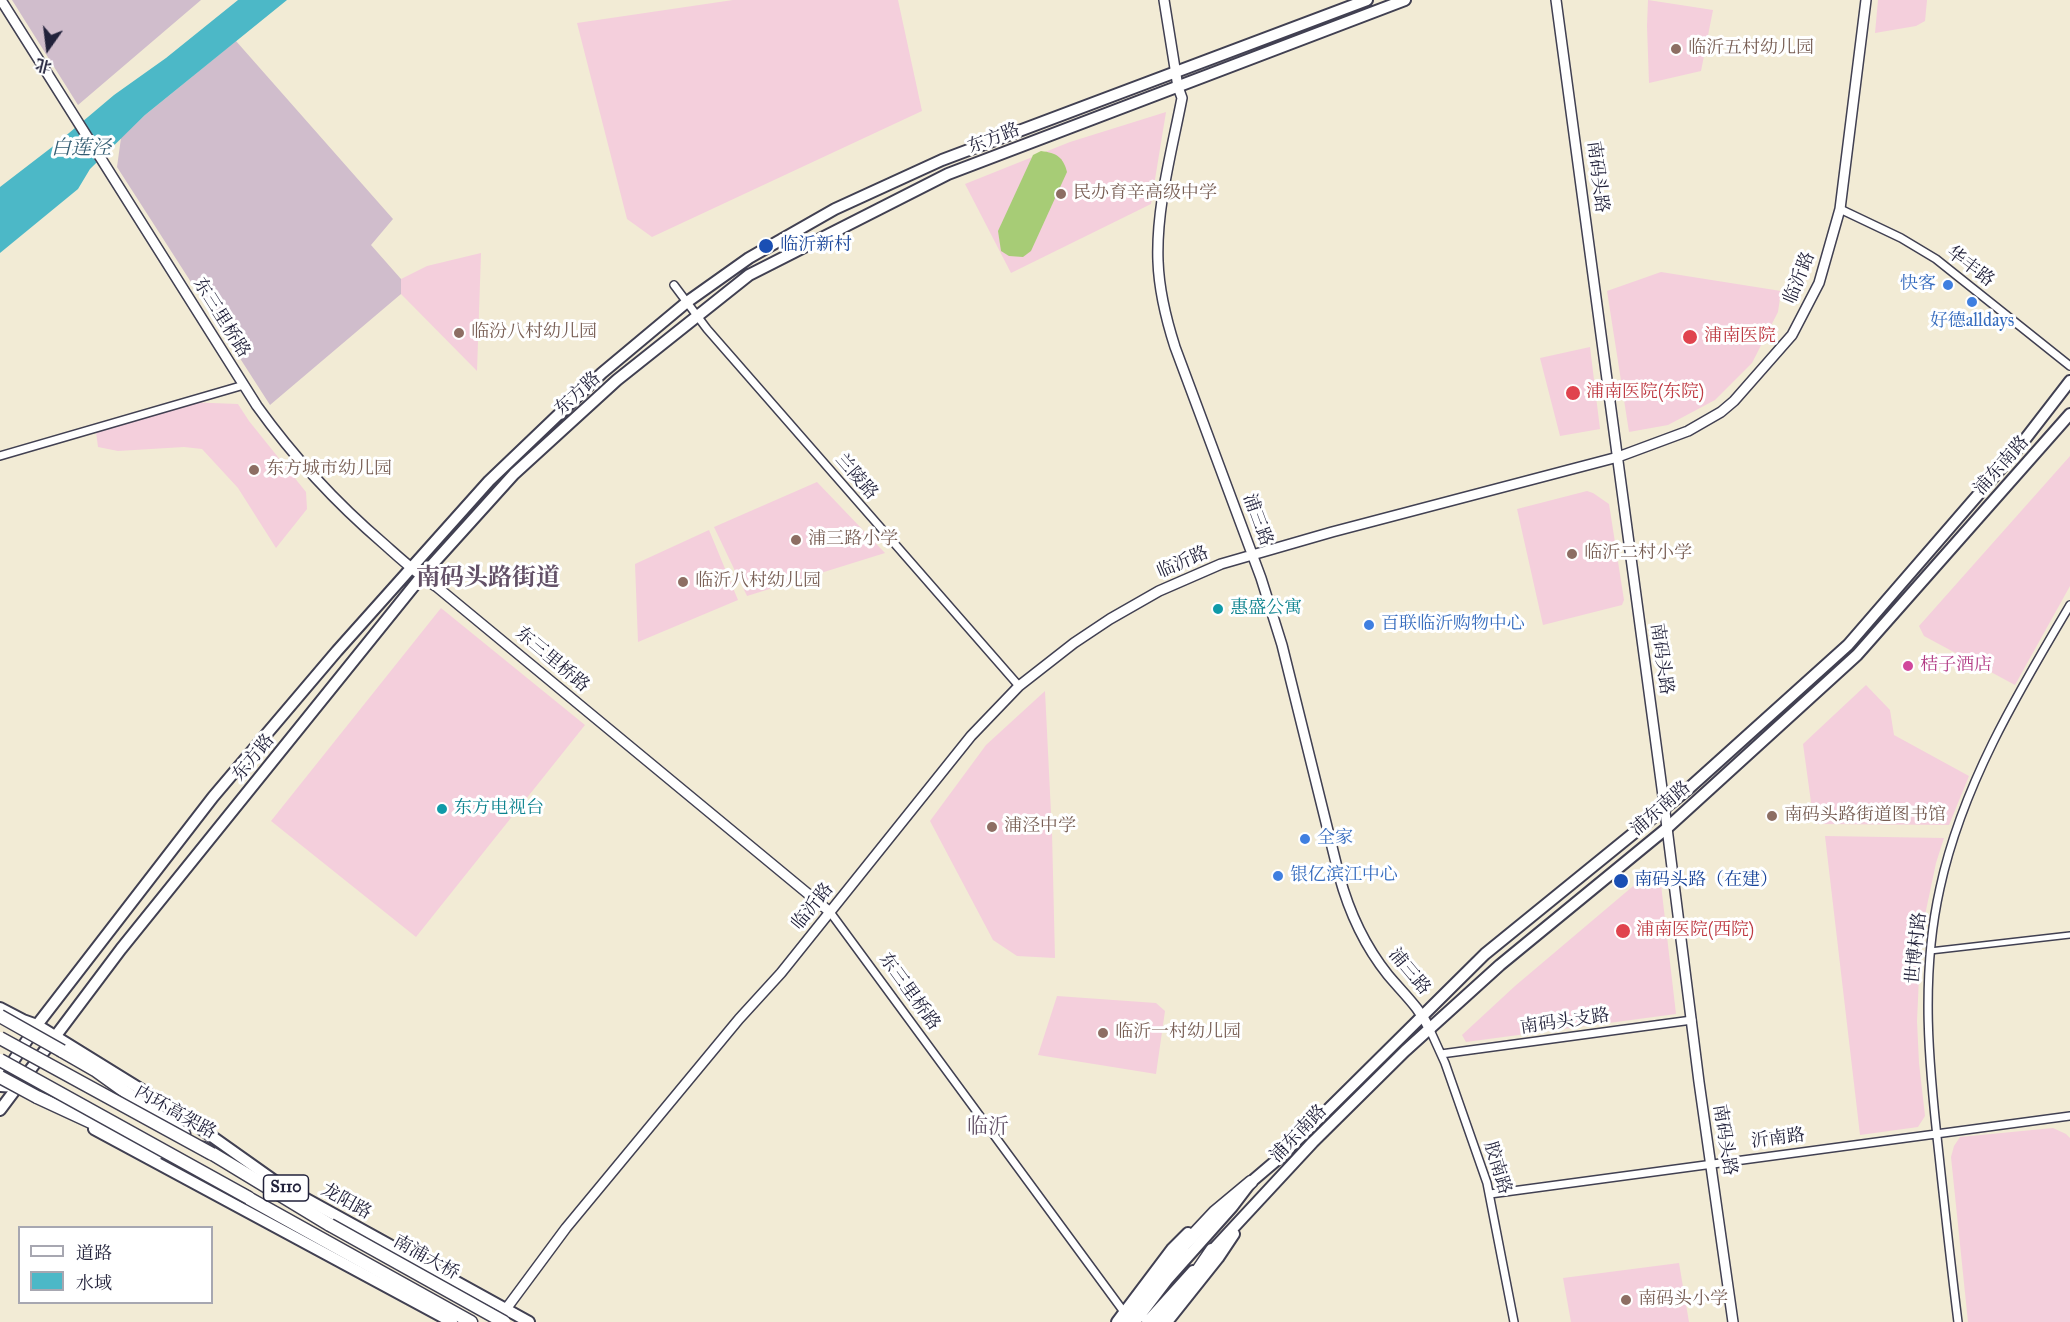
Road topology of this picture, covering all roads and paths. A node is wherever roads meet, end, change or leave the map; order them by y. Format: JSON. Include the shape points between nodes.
{"nodes":[{"id":1,"x":1,"y":0,"type":"edge"},
{"id":2,"x":1164,"y":0,"type":"edge"},
{"id":3,"x":1367,"y":0,"type":"edge"},
{"id":4,"x":1405,"y":0,"type":"edge"},
{"id":5,"x":1556,"y":0,"type":"edge"},
{"id":6,"x":1866,"y":0,"type":"edge"},
{"id":7,"x":1177,"y":73,"type":"junction"},
{"id":8,"x":1178,"y":87,"type":"junction"},
{"id":9,"x":1840,"y":209,"type":"junction"},
{"id":10,"x":674,"y":285,"type":"dead end"},
{"id":11,"x":687,"y":302,"type":"junction"},
{"id":12,"x":697,"y":317,"type":"junction"},
{"id":13,"x":2070,"y":366,"type":"edge"},
{"id":14,"x":2070,"y":381,"type":"edge"},
{"id":15,"x":244,"y":385,"type":"junction"},
{"id":16,"x":2070,"y":414,"type":"edge"},
{"id":17,"x":0,"y":456,"type":"edge"},
{"id":18,"x":1618,"y":457,"type":"junction"},
{"id":19,"x":1252,"y":554,"type":"junction"},
{"id":20,"x":416,"y":573,"type":"junction"},
{"id":21,"x":2070,"y":605,"type":"edge"},
{"id":22,"x":1019,"y":686,"type":"junction"},
{"id":23,"x":1664,"y":807,"type":"junction"},
{"id":24,"x":1667,"y":828,"type":"junction"},
{"id":25,"x":830,"y":912,"type":"junction"},
{"id":26,"x":2070,"y":935,"type":"edge"},
{"id":27,"x":1930,"y":951,"type":"junction"},
{"id":28,"x":0,"y":1008,"type":"edge"},
{"id":29,"x":1424,"y":1016,"type":"junction"},
{"id":30,"x":0,"y":1017,"type":"edge"},
{"id":31,"x":1692,"y":1020,"type":"junction"},
{"id":32,"x":37,"y":1025,"type":"junction"},
{"id":33,"x":1430,"y":1030,"type":"junction"},
{"id":34,"x":54,"y":1035,"type":"junction"},
{"id":35,"x":0,"y":1038,"type":"edge"},
{"id":36,"x":1442,"y":1054,"type":"junction"},
{"id":37,"x":0,"y":1060,"type":"edge"},
{"id":38,"x":2,"y":1074,"type":"edge"},
{"id":39,"x":0,"y":1086,"type":"edge"},
{"id":40,"x":18,"y":1087,"type":"junction"},
{"id":41,"x":0,"y":1110,"type":"edge"},
{"id":42,"x":2070,"y":1116,"type":"edge"},
{"id":43,"x":1936,"y":1133,"type":"junction"},
{"id":44,"x":212,"y":1154,"type":"junction"},
{"id":45,"x":1278,"y":1159,"type":"junction"},
{"id":46,"x":1711,"y":1162,"type":"junction"},
{"id":47,"x":1251,"y":1182,"type":"junction"},
{"id":48,"x":1490,"y":1194,"type":"junction"},
{"id":49,"x":249,"y":1197,"type":"junction"},
{"id":50,"x":1253,"y":1207,"type":"junction"},
{"id":51,"x":330,"y":1225,"type":"joint"},
{"id":52,"x":1212,"y":1250,"type":"junction"},
{"id":53,"x":507,"y":1309,"type":"junction"},
{"id":54,"x":1124,"y":1317,"type":"edge"},
{"id":55,"x":452,"y":1322,"type":"edge"},
{"id":56,"x":471,"y":1322,"type":"edge"},
{"id":57,"x":496,"y":1322,"type":"edge"},
{"id":58,"x":504,"y":1322,"type":"edge"},
{"id":59,"x":529,"y":1322,"type":"edge"},
{"id":60,"x":1117,"y":1322,"type":"edge"},
{"id":61,"x":1135,"y":1322,"type":"edge"},
{"id":62,"x":1147,"y":1322,"type":"edge"},
{"id":63,"x":1157,"y":1322,"type":"edge"},
{"id":64,"x":1167,"y":1322,"type":"edge"},
{"id":65,"x":1514,"y":1322,"type":"edge"},
{"id":66,"x":1733,"y":1322,"type":"edge"},
{"id":67,"x":1958,"y":1322,"type":"edge"}],
"edges":[{"from":1,"to":15,"type":"street","name":"东三里桥路"},
{"from":2,"to":7,"type":"street","name":"浦三路"},
{"from":3,"to":7,"type":"main road","name":"东方路"},
{"from":4,"to":8,"type":"main road","name":"东方路"},
{"from":5,"to":18,"type":"street","name":"南码头路"},
{"from":6,"to":9,"type":"street","name":"临沂路"},
{"from":7,"to":8,"type":"street","name":"浦三路"},
{"from":7,"to":11,"type":"main road","name":"东方路","via":[[942,160],[835,209],[749,258]]},
{"from":8,"to":12,"type":"main road","name":"东方路","via":[[948,174],[749,275]]},
{"from":8,"to":19,"type":"street","name":"浦三路","via":[[1182,98],[1159,228],[1161,295],[1175,347]]},
{"from":9,"to":13,"type":"street","name":"华丰路","via":[[1936,259]]},
{"from":9,"to":18,"type":"street","name":"临沂路","via":[[1819,283],[1792,335],[1734,401],[1688,430]]},
{"from":10,"to":11,"type":"street","name":"兰陵路"},
{"from":11,"to":12,"type":"street","name":"兰陵路"},
{"from":11,"to":20,"type":"main road","name":"东方路","via":[[602,373],[489,481]]},
{"from":12,"to":20,"type":"main road","name":"东方路","via":[[617,380],[514,474]]},
{"from":12,"to":22,"type":"street","name":"兰陵路"},
{"from":14,"to":23,"type":"main road","name":"浦东南路","via":[[2016,451],[1848,645]]},
{"from":15,"to":17,"type":"street"},
{"from":15,"to":20,"type":"street","name":"东三里桥路","via":[[320,485]]},
{"from":16,"to":24,"type":"main road","name":"浦东南路","via":[[1857,655]]},
{"from":18,"to":19,"type":"street","name":"临沂路"},
{"from":18,"to":23,"type":"street","name":"南码头路"},
{"from":19,"to":22,"type":"street","name":"临沂路","via":[[1189,577],[1134,605],[1074,643]]},
{"from":19,"to":29,"type":"street","name":"浦三路","via":[[1284,652],[1350,911],[1377,960]]},
{"from":20,"to":25,"type":"street","name":"东三里桥路","via":[[438,587]]},
{"from":20,"to":32,"type":"main road","name":"东方路","via":[[337,651],[213,797]]},
{"from":20,"to":34,"type":"main road","name":"东方路"},
{"from":21,"to":27,"type":"street","name":"世博村路","via":[[1975,780],[1940,886]]},
{"from":22,"to":25,"type":"street","name":"临沂路","via":[[971,736]]},
{"from":23,"to":24,"type":"street","name":"南码头路"},
{"from":23,"to":29,"type":"main road","name":"浦东南路","via":[[1485,954]]},
{"from":24,"to":31,"type":"street","name":"南码头路"},
{"from":24,"to":33,"type":"main road","name":"浦东南路","via":[[1500,965]]},
{"from":25,"to":53,"type":"street","name":"临沂路","via":[[573,1220]]},
{"from":25,"to":54,"type":"street","name":"东三里桥路"},
{"from":26,"to":27,"type":"street"},
{"from":27,"to":43,"type":"street","name":"世博村路","via":[[1928,1044]]},
{"from":28,"to":32,"type":"main road","name":"龙阳路","number":"S110"},
{"from":29,"to":33,"type":"street","name":"浦三路"},
{"from":29,"to":45,"type":"main road","name":"浦东南路"},
{"from":30,"to":44,"type":"highway","bridge":true,"via":[[95,1070]]},
{"from":31,"to":36,"type":"street","name":"南码头支路"},
{"from":31,"to":46,"type":"street","name":"南码头路"},
{"from":32,"to":34,"type":"main road","name":"龙阳路","number":"S110"},
{"from":32,"to":38,"type":"main road","name":"东方路"},
{"from":33,"to":36,"type":"street","name":"胶南路"},
{"from":33,"to":50,"type":"main road","name":"浦东南路","via":[[1321,1134]]},
{"from":34,"to":40,"type":"main road","name":"东方路"},
{"from":34,"to":53,"type":"main road","name":"龙阳路","number":"S110","via":[[176,1111],[279,1184]]},
{"from":35,"to":44,"type":"highway","name":"内环高架路","bridge":true},
{"from":36,"to":48,"type":"street","name":"胶南路"},
{"from":37,"to":49,"type":"highway","bridge":true},
{"from":38,"to":40,"type":"main road","number":"S110"},
{"from":38,"to":49,"type":"highway","bridge":true,"via":[[37,1097]]},
{"from":39,"to":40,"type":"main road","number":"S110"},
{"from":40,"to":41,"type":"main road","name":"东方路"},
{"from":40,"to":55,"type":"main road","number":"S110"},
{"from":42,"to":43,"type":"street","name":"沂南路"},
{"from":43,"to":46,"type":"street","name":"沂南路"},
{"from":43,"to":67,"type":"street","name":"世博村路"},
{"from":44,"to":51,"type":"highway","name":"内环高架路"},
{"from":45,"to":47,"type":"main road","name":"浦东南路"},
{"from":45,"to":54,"type":"main road","name":"浦东南路","via":[[1224,1197],[1179,1241]]},
{"from":46,"to":48,"type":"street","name":"沂南路"},
{"from":46,"to":66,"type":"street","name":"南码头路"},
{"from":47,"to":54,"type":"highway","via":[[1215,1212]]},
{"from":47,"to":61,"type":"main road","name":"浦东南路"},
{"from":48,"to":65,"type":"street","name":"胶南路"},
{"from":49,"to":56,"type":"highway","name":"南浦大桥"},
{"from":50,"to":52,"type":"main road","name":"浦东南路"},
{"from":50,"to":64,"type":"main road","name":"浦东南路"},
{"from":51,"to":58,"type":"highway","name":"南浦大桥","bridge":true},
{"from":52,"to":62,"type":"main road","name":"浦东南路"},
{"from":52,"to":63,"type":"highway"},
{"from":53,"to":57,"type":"street","name":"临沂路"},
{"from":53,"to":59,"type":"main road","name":"龙阳路","number":"S110"},
{"from":54,"to":60,"type":"main road","name":"浦东南路"}]}
